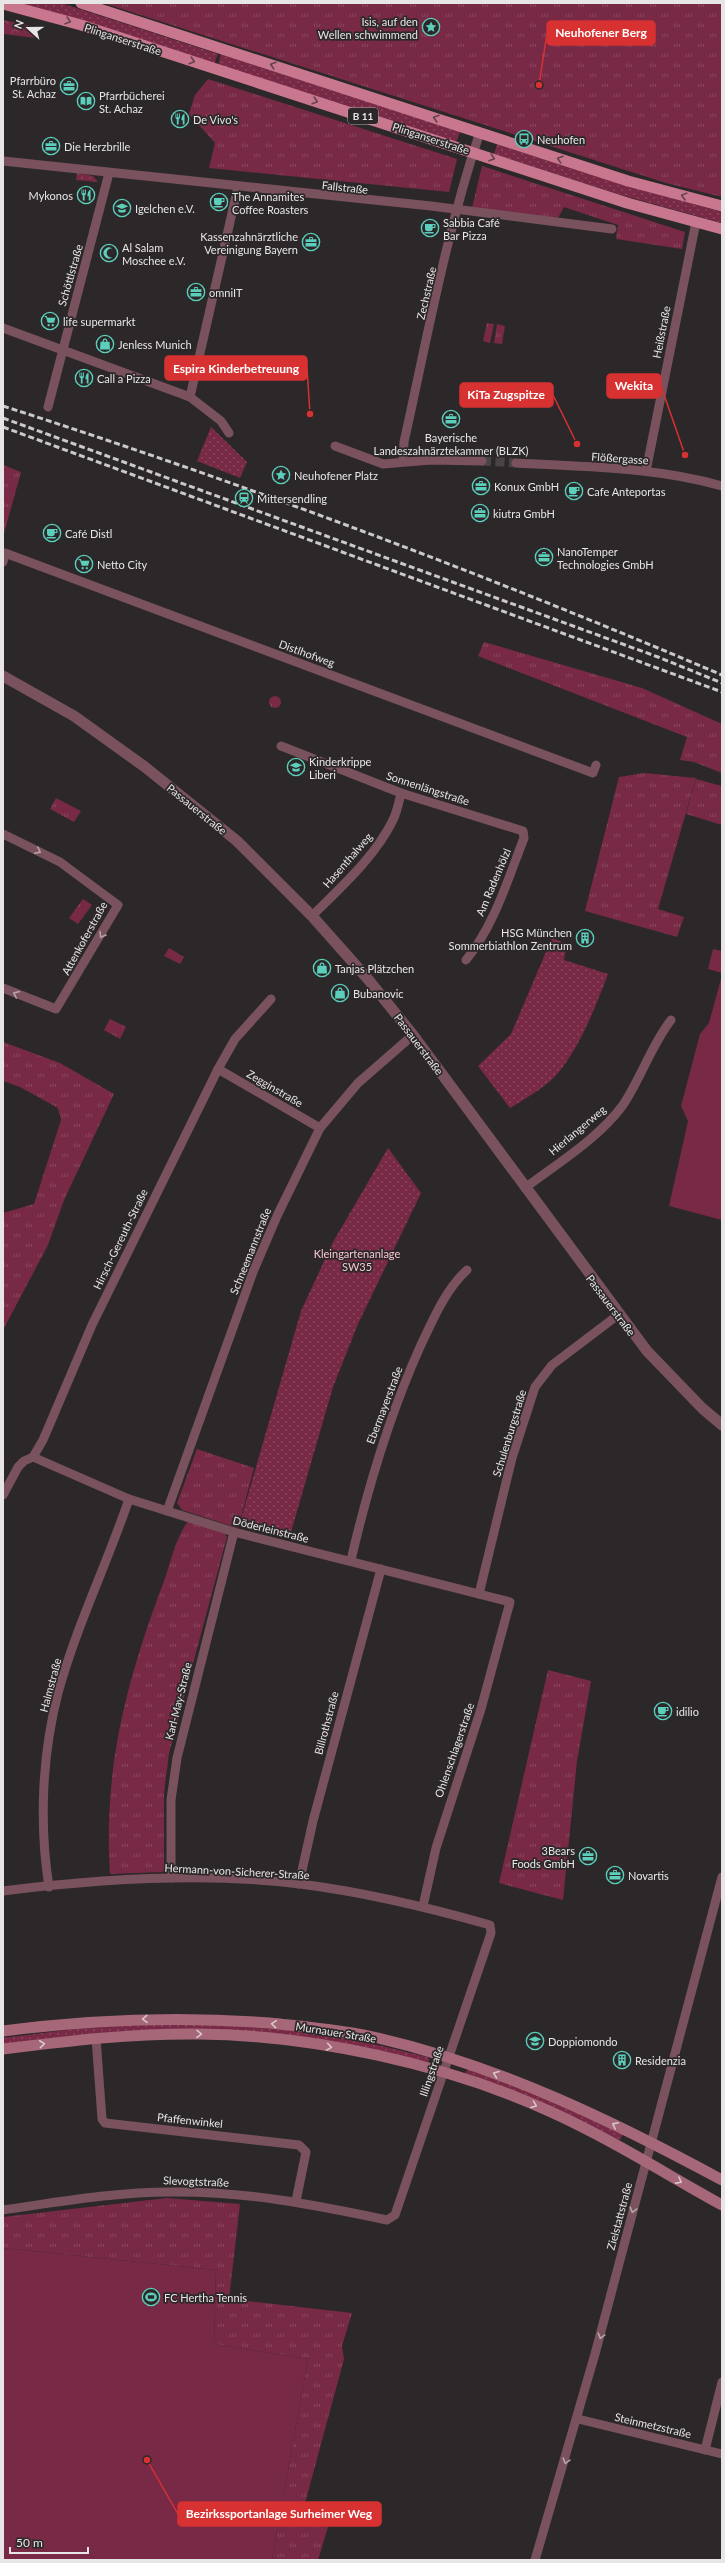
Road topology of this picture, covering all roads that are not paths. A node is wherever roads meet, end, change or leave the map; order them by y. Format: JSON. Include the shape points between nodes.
{"nodes":[{"id":1,"x":81,"y":3,"type":"edge"},
{"id":2,"x":3,"y":4,"type":"edge"},
{"id":3,"x":480,"y":132,"type":"junction"},
{"id":4,"x":474,"y":152,"type":"junction"},
{"id":5,"x":3,"y":161,"type":"edge"},
{"id":6,"x":109,"y":173,"type":"junction"},
{"id":7,"x":238,"y":187,"type":"junction"},
{"id":8,"x":722,"y":206,"type":"edge"},
{"id":9,"x":458,"y":210,"type":"junction"},
{"id":10,"x":696,"y":222,"type":"junction"},
{"id":11,"x":612,"y":229,"type":"dead end"},
{"id":12,"x":722,"y":229,"type":"edge"},
{"id":13,"x":3,"y":328,"type":"edge"},
{"id":14,"x":63,"y":349,"type":"junction"},
{"id":15,"x":190,"y":397,"type":"junction"},
{"id":16,"x":48,"y":407,"type":"dead end"},
{"id":17,"x":229,"y":433,"type":"dead end"},
{"id":18,"x":334,"y":446,"type":"dead end"},
{"id":19,"x":482,"y":461,"type":"tunnel mouth"},
{"id":20,"x":403,"y":462,"type":"junction"},
{"id":21,"x":516,"y":463,"type":"tunnel mouth"},
{"id":22,"x":646,"y":471,"type":"junction"},
{"id":23,"x":722,"y":486,"type":"edge"},
{"id":24,"x":4,"y":558,"type":"edge"},
{"id":25,"x":3,"y":676,"type":"edge"},
{"id":26,"x":281,"y":746,"type":"dead end"},
{"id":27,"x":596,"y":765,"type":"dead end"},
{"id":28,"x":401,"y":793,"type":"junction"},
{"id":29,"x":523,"y":831,"type":"joint"},
{"id":30,"x":3,"y":834,"type":"edge"},
{"id":31,"x":312,"y":916,"type":"junction"},
{"id":32,"x":466,"y":960,"type":"dead end"},
{"id":33,"x":3,"y":988,"type":"edge"},
{"id":34,"x":271,"y":999,"type":"dead end"},
{"id":35,"x":671,"y":1020,"type":"dead end"},
{"id":36,"x":413,"y":1035,"type":"junction"},
{"id":37,"x":218,"y":1069,"type":"junction"},
{"id":38,"x":320,"y":1128,"type":"junction"},
{"id":39,"x":525,"y":1188,"type":"junction"},
{"id":40,"x":467,"y":1270,"type":"dead end"},
{"id":41,"x":618,"y":1315,"type":"junction"},
{"id":42,"x":722,"y":1425,"type":"edge"},
{"id":43,"x":33,"y":1457,"type":"junction"},
{"id":44,"x":3,"y":1495,"type":"edge"},
{"id":45,"x":129,"y":1499,"type":"junction"},
{"id":46,"x":167,"y":1511,"type":"junction"},
{"id":47,"x":234,"y":1532,"type":"junction"},
{"id":48,"x":351,"y":1560,"type":"junction"},
{"id":49,"x":381,"y":1569,"type":"junction"},
{"id":50,"x":479,"y":1594,"type":"junction"},
{"id":51,"x":510,"y":1602,"type":"joint"},
{"id":52,"x":722,"y":1877,"type":"edge"},
{"id":53,"x":171,"y":1878,"type":"junction"},
{"id":54,"x":300,"y":1884,"type":"junction"},
{"id":55,"x":49,"y":1887,"type":"junction"},
{"id":56,"x":3,"y":1892,"type":"edge"},
{"id":57,"x":424,"y":1906,"type":"junction"},
{"id":58,"x":490,"y":1925,"type":"joint"},
{"id":59,"x":3,"y":2031,"type":"edge"},
{"id":60,"x":96,"y":2038,"type":"junction"},
{"id":61,"x":3,"y":2049,"type":"edge"},
{"id":62,"x":449,"y":2058,"type":"junction"},
{"id":63,"x":444,"y":2072,"type":"junction"},
{"id":64,"x":651,"y":2142,"type":"junction"},
{"id":65,"x":645,"y":2167,"type":"junction"},
{"id":66,"x":722,"y":2180,"type":"edge"},
{"id":67,"x":296,"y":2201,"type":"junction"},
{"id":68,"x":722,"y":2205,"type":"edge"},
{"id":69,"x":3,"y":2210,"type":"edge"},
{"id":70,"x":387,"y":2220,"type":"joint"},
{"id":71,"x":722,"y":2382,"type":"edge"},
{"id":72,"x":578,"y":2419,"type":"junction"},
{"id":73,"x":705,"y":2450,"type":"junction"},
{"id":74,"x":722,"y":2454,"type":"edge"},
{"id":75,"x":535,"y":2560,"type":"edge"}],
"edges":[{"from":3,"to":1,"type":"main road","name":"Plinganserstraße","number":"B 11","one_way":true},
{"from":2,"to":4,"type":"main road","name":"Plinganserstraße","number":"B 11","one_way":true,"via":[[74,23]]},
{"from":3,"to":4,"type":"street","name":"Zechstraße"},
{"from":8,"to":3,"type":"main road","name":"Plinganserstraße","number":"B 11","one_way":true,"via":[[628,181]]},
{"from":4,"to":9,"type":"street","name":"Zechstraße"},
{"from":4,"to":10,"type":"main road","name":"Plinganserstraße","number":"B 11","one_way":true,"via":[[627,203]]},
{"from":5,"to":6,"type":"street","name":"Fallstraße","via":[[84,168]]},
{"from":6,"to":7,"type":"street","name":"Fallstraße"},
{"from":6,"to":14,"type":"street","name":"Schöttlstraße"},
{"from":7,"to":9,"type":"street","name":"Fallstraße"},
{"from":7,"to":15,"type":"street"},
{"from":9,"to":11,"type":"street","name":"Fallstraße"},
{"from":9,"to":20,"type":"street","name":"Zechstraße","via":[[404,442]]},
{"from":10,"to":12,"type":"main road","name":"Plinganserstraße","number":"B 11"},
{"from":10,"to":22,"type":"street","name":"Heißstraße"},
{"from":13,"to":14,"type":"street"},
{"from":14,"to":15,"type":"street"},
{"from":14,"to":16,"type":"street","name":"Schöttlstraße"},
{"from":15,"to":17,"type":"street","via":[[221,421]]},
{"from":18,"to":20,"type":"street","via":[[379,463]]},
{"from":19,"to":20,"type":"street"},
{"from":21,"to":22,"type":"street","name":"Flößergasse"},
{"from":22,"to":23,"type":"street","name":"Flößergasse","via":[[689,477]]},
{"from":24,"to":27,"type":"street","name":"Distlhofweg","via":[[593,773]]},
{"from":25,"to":31,"type":"street","name":"Passauerstraße","via":[[74,716],[145,767],[237,841]]},
{"from":26,"to":28,"type":"street","name":"Sonnenlängstraße"},
{"from":28,"to":29,"type":"street","name":"Sonnenlängstraße"},
{"from":28,"to":31,"type":"street","name":"Hasenthalweg","via":[[393,819],[380,840],[364,862]]},
{"from":29,"to":32,"type":"street","name":"Am Radenhölzl","via":[[524,838],[501,896],[475,949]]},
{"from":30,"to":33,"type":"street","name":"Attenkoferstraße","one_way":true,"via":[[60,862],[118,905],[56,1009]]},
{"from":31,"to":36,"type":"street","name":"Passauerstraße"},
{"from":34,"to":37,"type":"street","name":"Hirsch-Gereuth-Straße","via":[[235,1039]]},
{"from":35,"to":39,"type":"street","name":"Hierlangerweg","via":[[661,1033],[623,1104],[612,1118]]},
{"from":36,"to":38,"type":"street","name":"Schneemannstraße","via":[[358,1083]]},
{"from":36,"to":39,"type":"street","name":"Passauerstraße"},
{"from":37,"to":38,"type":"street","name":"Zegginstraße"},
{"from":37,"to":43,"type":"street","name":"Hirsch-Gereuth-Straße","via":[[92,1325]]},
{"from":38,"to":46,"type":"street","name":"Schneemannstraße","via":[[253,1272]]},
{"from":39,"to":41,"type":"street","name":"Passauerstraße"},
{"from":40,"to":48,"type":"street","name":"Ebermayerstraße","via":[[445,1298],[410,1370],[373,1469]]},
{"from":41,"to":42,"type":"street","name":"Passauerstraße","via":[[671,1378]]},
{"from":41,"to":50,"type":"street","name":"Schulenburgstraße","via":[[552,1365],[535,1387],[512,1458]]},
{"from":43,"to":44,"type":"street","name":"Hirsch-Gereuth-Straße","via":[[18,1467]]},
{"from":43,"to":45,"type":"street","name":"Döderleinstraße"},
{"from":45,"to":46,"type":"street","name":"Döderleinstraße"},
{"from":45,"to":55,"type":"street","name":"Halmstraße","via":[[74,1643],[58,1693],[51,1729],[44,1804]]},
{"from":46,"to":47,"type":"street","name":"Döderleinstraße"},
{"from":47,"to":48,"type":"street","name":"Döderleinstraße"},
{"from":47,"to":53,"type":"street","name":"Karl-May-Straße","via":[[177,1758],[170,1819]]},
{"from":48,"to":49,"type":"street","name":"Döderleinstraße"},
{"from":49,"to":50,"type":"street","name":"Döderleinstraße"},
{"from":49,"to":54,"type":"street","name":"Billrothstraße","via":[[312,1820]]},
{"from":50,"to":51,"type":"street","name":"Döderleinstraße"},
{"from":51,"to":57,"type":"street","name":"Ohlenschlagerstraße","via":[[482,1709],[436,1848]]},
{"from":52,"to":64,"type":"street","name":"Zielstattstraße"},
{"from":53,"to":54,"type":"street","name":"Hermann-von-Sicherer-Straße"},
{"from":53,"to":55,"type":"street","name":"Hermann-von-Sicherer-Straße"},
{"from":54,"to":57,"type":"street","name":"Hermann-von-Sicherer-Straße"},
{"from":55,"to":56,"type":"street","name":"Hermann-von-Sicherer-Straße"},
{"from":57,"to":58,"type":"street","name":"Hermann-von-Sicherer-Straße"},
{"from":58,"to":62,"type":"street","name":"Illingstraße","via":[[490,1933]]},
{"from":62,"to":59,"type":"main road","name":"Murnauer Straße","one_way":true,"via":[[377,2038],[304,2026],[214,2019],[86,2021]]},
{"from":61,"to":60,"type":"main road","name":"Murnauer Straße","one_way":true},
{"from":60,"to":63,"type":"main road","name":"Murnauer Straße","one_way":true,"via":[[201,2034],[266,2039],[385,2057]]},
{"from":60,"to":67,"type":"street","name":"Pfaffenwinkel","via":[[102,2119],[105,2123],[299,2145],[306,2152]]},
{"from":62,"to":63,"type":"street","name":"Illingstraße"},
{"from":64,"to":62,"type":"main road","name":"Murnauer Straße","one_way":true,"via":[[552,2096]]},
{"from":63,"to":65,"type":"main road","name":"Murnauer Straße","one_way":true,"via":[[548,2110]]},
{"from":63,"to":70,"type":"street","name":"Illingstraße","via":[[395,2215]]},
{"from":64,"to":65,"type":"street","name":"Zielstattstraße"},
{"from":64,"to":66,"type":"main road","name":"Murnauer Straße"},
{"from":65,"to":68,"type":"main road","name":"Murnauer Straße","one_way":true,"via":[[660,2172]]},
{"from":65,"to":72,"type":"street","name":"Zielstattstraße","one_way":true},
{"from":67,"to":69,"type":"street","name":"Slevogtstraße","via":[[172,2192],[102,2196]]},
{"from":67,"to":70,"type":"street","name":"Slevogtstraße"},
{"from":71,"to":73,"type":"street"},
{"from":72,"to":73,"type":"street","name":"Steinmetzstraße"},
{"from":72,"to":75,"type":"street","name":"Zielstattstraße","one_way":true},
{"from":73,"to":74,"type":"street","name":"Steinmetzstraße"}]}
